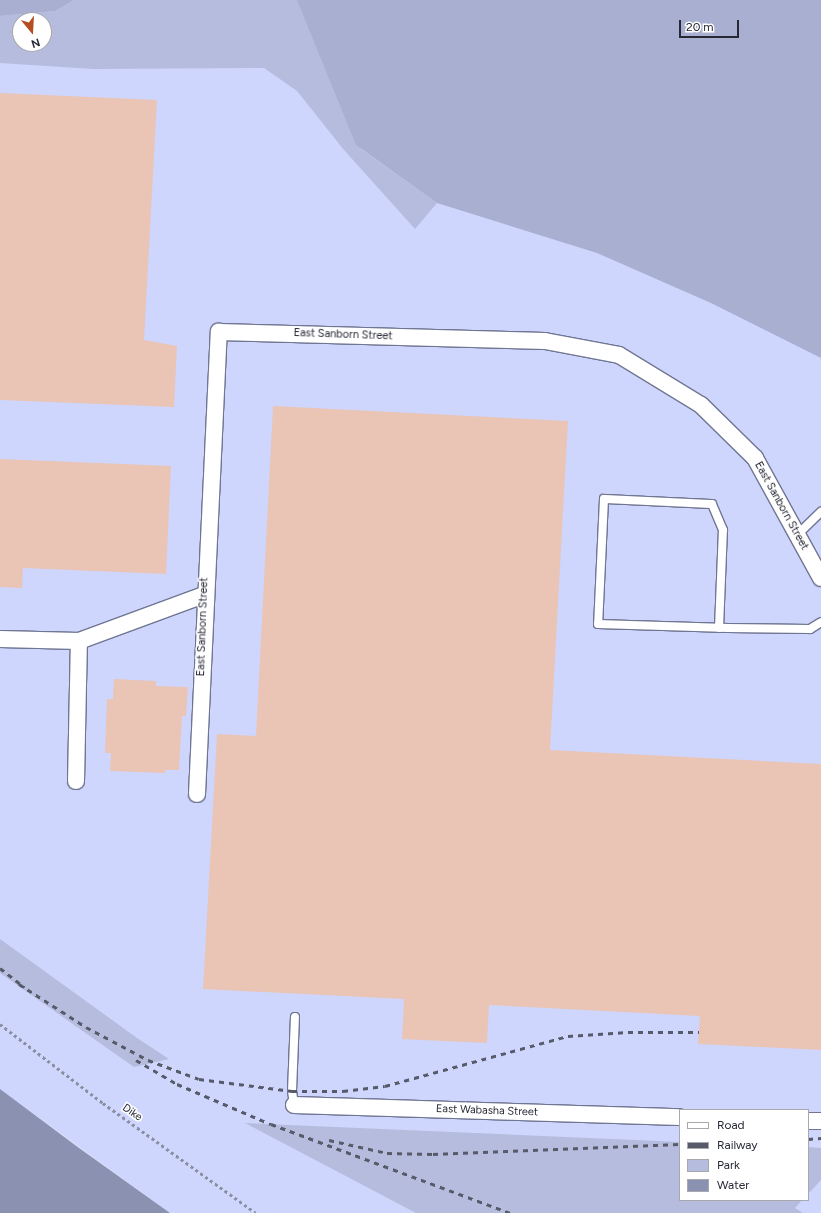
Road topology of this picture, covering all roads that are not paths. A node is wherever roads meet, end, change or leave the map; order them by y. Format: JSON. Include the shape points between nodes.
{"nodes":[{"id":1,"x":821,"y":512,"type":"edge"},
{"id":2,"x":798,"y":534,"type":"junction"},
{"id":3,"x":821,"y":578,"type":"edge"},
{"id":4,"x":204,"y":595,"type":"junction"},
{"id":5,"x":821,"y":622,"type":"edge"},
{"id":6,"x":719,"y":628,"type":"junction"},
{"id":7,"x":0,"y":639,"type":"edge"},
{"id":8,"x":79,"y":641,"type":"junction"},
{"id":9,"x":76,"y":780,"type":"dead end"},
{"id":10,"x":197,"y":794,"type":"dead end"},
{"id":11,"x":295,"y":1017,"type":"dead end"},
{"id":12,"x":294,"y":1105,"type":"joint"},
{"id":13,"x":679,"y":1117,"type":"edge"},
{"id":14,"x":809,"y":1121,"type":"edge"},
{"id":15,"x":821,"y":1121,"type":"edge"}],
"edges":[{"from":1,"to":2,"type":"lane"},
{"from":2,"to":3,"type":"street","name":"East Sanborn Street"},
{"from":2,"to":4,"type":"street","name":"East Sanborn Street","via":[[755,458],[701,405],[619,355],[545,341],[219,332]]},
{"from":4,"to":8,"type":"street"},
{"from":4,"to":10,"type":"street","name":"East Sanborn Street"},
{"from":5,"to":6,"type":"lane","via":[[810,629]]},
{"from":6,"to":6,"type":"lane","via":[[598,624],[604,499],[712,504],[723,530]]},
{"from":7,"to":8,"type":"street"},
{"from":8,"to":9,"type":"street"},
{"from":11,"to":12,"type":"lane","via":[[292,1091]]},
{"from":12,"to":13,"type":"street","name":"East Wabasha Street"},
{"from":14,"to":15,"type":"street"}]}
